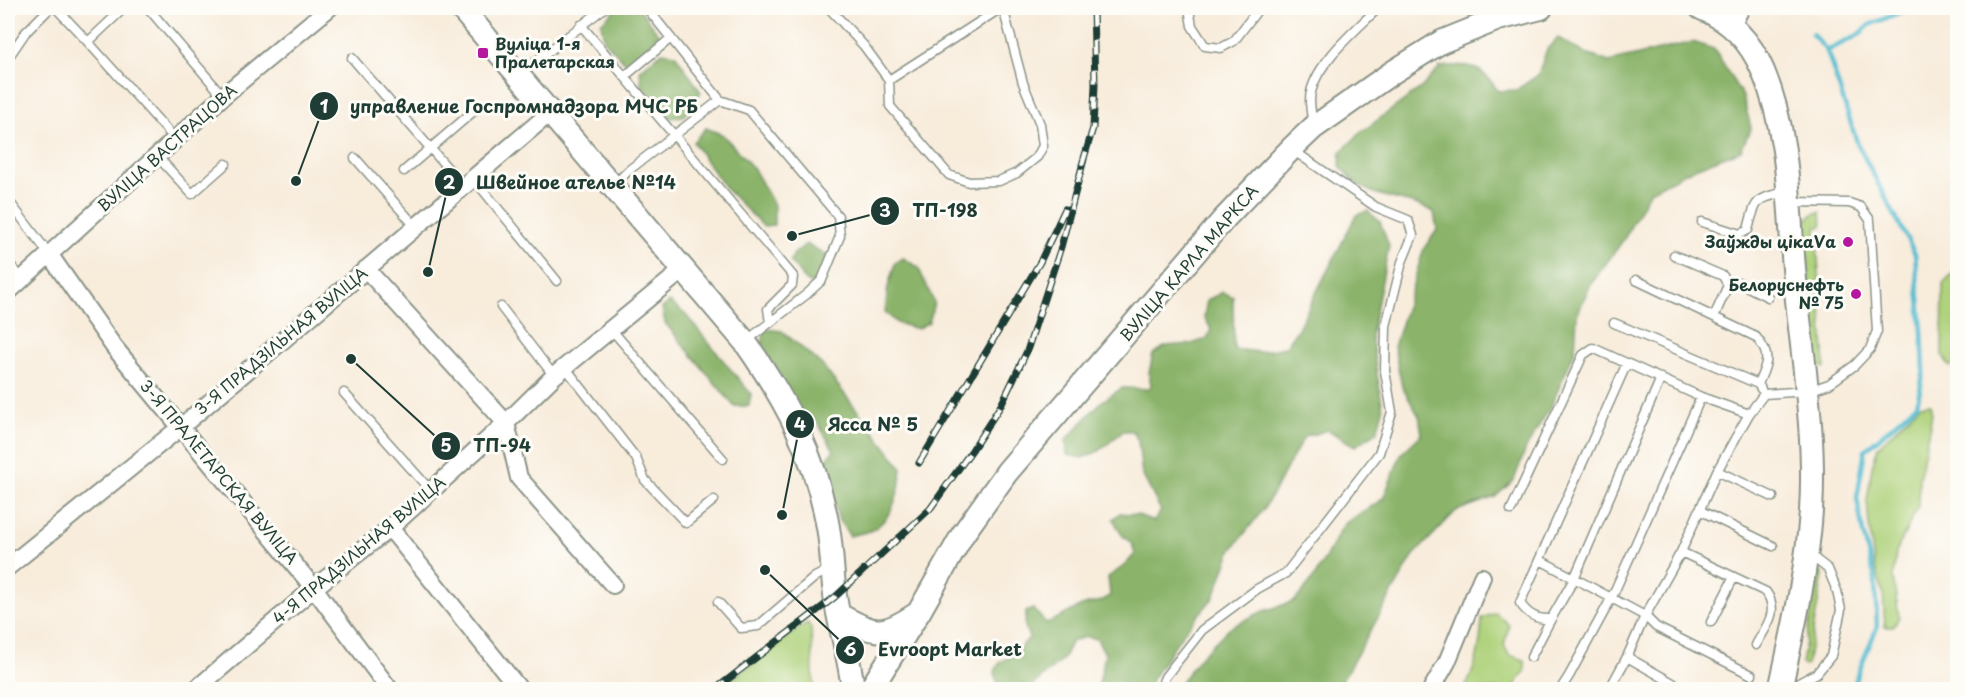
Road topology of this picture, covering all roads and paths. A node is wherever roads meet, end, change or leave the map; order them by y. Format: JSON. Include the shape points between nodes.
{"nodes":[{"id":1,"x":50,"y":8,"type":"edge"},
{"id":2,"x":56,"y":8,"type":"edge"},
{"id":3,"x":124,"y":8,"type":"edge"},
{"id":4,"x":148,"y":8,"type":"edge"},
{"id":5,"x":329,"y":8,"type":"edge"},
{"id":6,"x":461,"y":8,"type":"edge"},
{"id":7,"x":604,"y":8,"type":"edge"},
{"id":8,"x":647,"y":8,"type":"edge"},
{"id":9,"x":829,"y":8,"type":"edge"},
{"id":10,"x":1002,"y":8,"type":"edge"},
{"id":11,"x":1189,"y":8,"type":"edge"},
{"id":12,"x":1259,"y":8,"type":"edge"},
{"id":13,"x":1378,"y":8,"type":"edge"},
{"id":14,"x":1701,"y":8,"type":"edge"},
{"id":15,"x":1527,"y":9,"type":"edge"},
{"id":16,"x":1737,"y":17,"type":"edge"},
{"id":17,"x":581,"y":25,"type":"junction"},
{"id":18,"x":671,"y":38,"type":"junction"},
{"id":19,"x":88,"y":42,"type":"junction"},
{"id":20,"x":8,"y":58,"type":"edge"},
{"id":21,"x":352,"y":58,"type":"dead end"},
{"id":22,"x":518,"y":75,"type":"junction"},
{"id":23,"x":625,"y":76,"type":"junction"},
{"id":24,"x":889,"y":80,"type":"junction"},
{"id":25,"x":223,"y":96,"type":"junction"},
{"id":26,"x":720,"y":100,"type":"junction"},
{"id":27,"x":475,"y":110,"type":"dead end"},
{"id":28,"x":551,"y":112,"type":"junction"},
{"id":29,"x":1313,"y":128,"type":"junction"},
{"id":30,"x":676,"y":136,"type":"junction"},
{"id":31,"x":175,"y":139,"type":"junction"},
{"id":32,"x":431,"y":148,"type":"junction"},
{"id":33,"x":1291,"y":149,"type":"junction"},
{"id":34,"x":158,"y":156,"type":"junction"},
{"id":35,"x":355,"y":158,"type":"dead end"},
{"id":36,"x":226,"y":164,"type":"dead end"},
{"id":37,"x":404,"y":171,"type":"dead end"},
{"id":38,"x":469,"y":183,"type":"junction"},
{"id":39,"x":612,"y":187,"type":"junction"},
{"id":40,"x":1789,"y":196,"type":"junction"},
{"id":41,"x":8,"y":200,"type":"edge"},
{"id":42,"x":1702,"y":222,"type":"dead end"},
{"id":43,"x":416,"y":227,"type":"junction"},
{"id":44,"x":49,"y":254,"type":"junction"},
{"id":45,"x":1674,"y":255,"type":"dead end"},
{"id":46,"x":8,"y":262,"type":"edge"},
{"id":47,"x":684,"y":268,"type":"junction"},
{"id":48,"x":366,"y":269,"type":"junction"},
{"id":49,"x":22,"y":279,"type":"junction"},
{"id":50,"x":1636,"y":280,"type":"dead end"},
{"id":51,"x":557,"y":281,"type":"dead end"},
{"id":52,"x":1728,"y":285,"type":"junction"},
{"id":53,"x":8,"y":292,"type":"edge"},
{"id":54,"x":1768,"y":297,"type":"dead end"},
{"id":55,"x":501,"y":307,"type":"dead end"},
{"id":56,"x":1714,"y":317,"type":"junction"},
{"id":57,"x":770,"y":322,"type":"junction"},
{"id":58,"x":1614,"y":323,"type":"dead end"},
{"id":59,"x":611,"y":329,"type":"junction"},
{"id":60,"x":745,"y":342,"type":"junction"},
{"id":61,"x":1627,"y":363,"type":"junction"},
{"id":62,"x":559,"y":371,"type":"junction"},
{"id":63,"x":1661,"y":378,"type":"junction"},
{"id":64,"x":1758,"y":384,"type":"junction"},
{"id":65,"x":1808,"y":391,"type":"junction"},
{"id":66,"x":344,"y":393,"type":"dead end"},
{"id":67,"x":1764,"y":394,"type":"junction"},
{"id":68,"x":1701,"y":397,"type":"junction"},
{"id":69,"x":1749,"y":414,"type":"junction"},
{"id":70,"x":506,"y":423,"type":"junction"},
{"id":71,"x":182,"y":426,"type":"junction"},
{"id":72,"x":723,"y":459,"type":"dead end"},
{"id":73,"x":1717,"y":471,"type":"junction"},
{"id":74,"x":431,"y":491,"type":"junction"},
{"id":75,"x":1773,"y":497,"type":"dead end"},
{"id":76,"x":714,"y":500,"type":"dead end"},
{"id":77,"x":1511,"y":510,"type":"dead end"},
{"id":78,"x":1699,"y":510,"type":"junction"},
{"id":79,"x":390,"y":528,"type":"junction"},
{"id":80,"x":1773,"y":546,"type":"dead end"},
{"id":81,"x":1681,"y":552,"type":"junction"},
{"id":82,"x":1806,"y":552,"type":"junction"},
{"id":83,"x":1540,"y":560,"type":"junction"},
{"id":84,"x":8,"y":567,"type":"edge"},
{"id":85,"x":833,"y":567,"type":"junction"},
{"id":86,"x":1482,"y":577,"type":"dead end"},
{"id":87,"x":1734,"y":577,"type":"junction"},
{"id":88,"x":1574,"y":579,"type":"junction"},
{"id":89,"x":613,"y":585,"type":"dead end"},
{"id":90,"x":314,"y":588,"type":"junction"},
{"id":91,"x":1612,"y":597,"type":"junction"},
{"id":92,"x":718,"y":602,"type":"dead end"},
{"id":93,"x":919,"y":612,"type":"junction"},
{"id":94,"x":839,"y":615,"type":"junction"},
{"id":95,"x":1645,"y":616,"type":"junction"},
{"id":96,"x":1551,"y":619,"type":"junction"},
{"id":97,"x":1712,"y":622,"type":"dead end"},
{"id":98,"x":1756,"y":645,"type":"dead end"},
{"id":99,"x":1531,"y":657,"type":"dead end"},
{"id":100,"x":1628,"y":657,"type":"junction"},
{"id":101,"x":1752,"y":675,"type":"dead end"},
{"id":102,"x":195,"y":690,"type":"edge"},
{"id":103,"x":390,"y":690,"type":"edge"},
{"id":104,"x":520,"y":690,"type":"edge"},
{"id":105,"x":853,"y":690,"type":"edge"},
{"id":106,"x":870,"y":690,"type":"edge"},
{"id":107,"x":1160,"y":690,"type":"edge"},
{"id":108,"x":1431,"y":690,"type":"edge"},
{"id":109,"x":1560,"y":690,"type":"edge"},
{"id":110,"x":1609,"y":690,"type":"edge"},
{"id":111,"x":1685,"y":690,"type":"edge"},
{"id":112,"x":1780,"y":690,"type":"edge"},
{"id":113,"x":1786,"y":690,"type":"edge"}],
"edges":[{"from":1,"to":20,"type":"lane","via":[[25,33]]},
{"from":2,"to":19,"type":"lane"},
{"from":3,"to":19,"type":"lane"},
{"from":4,"to":25,"type":"lane"},
{"from":5,"to":25,"type":"street","name":"ВУЛІЦА ВАСТРАЦОВА"},
{"from":6,"to":22,"type":"main road"},
{"from":7,"to":17,"type":"lane"},
{"from":8,"to":18,"type":"lane"},
{"from":9,"to":24,"type":"lane"},
{"from":10,"to":24,"type":"lane"},
{"from":10,"to":24,"type":"lane","via":[[1023,83],[1040,124],[1042,146],[1037,157],[1017,173],[999,181],[969,182],[949,175],[890,105]]},
{"from":11,"to":12,"type":"lane","via":[[1192,26],[1205,46],[1221,48],[1234,41]]},
{"from":13,"to":29,"type":"lane","via":[[1316,75],[1310,94]]},
{"from":14,"to":16,"type":"main road"},
{"from":15,"to":29,"type":"main road","name":"ВУЛІЦА КАРЛА МАРКСА","via":[[1441,42]]},
{"from":16,"to":40,"type":"main road","via":[[1762,70],[1782,132]]},
{"from":17,"to":22,"type":"lane"},
{"from":17,"to":23,"type":"lane"},
{"from":18,"to":23,"type":"lane"},
{"from":18,"to":26,"type":"lane"},
{"from":19,"to":31,"type":"lane"},
{"from":21,"to":32,"type":"lane"},
{"from":22,"to":28,"type":"main road"},
{"from":23,"to":30,"type":"lane"},
{"from":25,"to":31,"type":"street","name":"ВУЛІЦА ВАСТРАЦОВА"},
{"from":26,"to":30,"type":"lane"},
{"from":26,"to":57,"type":"lane","via":[[749,110],[838,216],[840,236],[822,280]]},
{"from":27,"to":32,"type":"lane"},
{"from":28,"to":38,"type":"street","name":"3-Я ПРАДЗІЛЬНАЯ ВУЛІЦА"},
{"from":28,"to":39,"type":"main road"},
{"from":29,"to":33,"type":"main road","name":"ВУЛІЦА КАРЛА МАРКСА"},
{"from":30,"to":39,"type":"lane"},
{"from":30,"to":57,"type":"lane","via":[[794,276],[792,285],[768,309]]},
{"from":31,"to":34,"type":"street","name":"ВУЛІЦА ВАСТРАЦОВА"},
{"from":32,"to":37,"type":"lane"},
{"from":32,"to":38,"type":"lane"},
{"from":33,"to":93,"type":"main road","name":"ВУЛІЦА КАРЛА МАРКСА","via":[[1224,219],[1007,472],[963,534]]},
{"from":33,"to":107,"type":"lane","via":[[1376,207],[1408,220],[1413,234],[1386,326],[1385,371],[1392,412],[1379,453],[1286,573],[1257,589],[1202,630]]},
{"from":34,"to":36,"type":"lane","via":[[192,194]]},
{"from":34,"to":44,"type":"street","name":"ВУЛІЦА ВАСТРАЦОВА"},
{"from":35,"to":43,"type":"lane"},
{"from":38,"to":43,"type":"street","name":"3-Я ПРАДЗІЛЬНАЯ ВУЛІЦА"},
{"from":38,"to":51,"type":"lane"},
{"from":39,"to":47,"type":"main road"},
{"from":40,"to":42,"type":"lane","via":[[1763,198],[1754,206],[1748,230],[1740,234]]},
{"from":40,"to":65,"type":"main road"},
{"from":40,"to":65,"type":"lane","via":[[1850,203],[1861,207],[1869,220],[1877,331],[1870,349],[1855,365],[1830,384]]},
{"from":41,"to":44,"type":"lane"},
{"from":43,"to":48,"type":"street","name":"3-Я ПРАДЗІЛЬНАЯ ВУЛІЦА"},
{"from":44,"to":49,"type":"street","name":"ВУЛІЦА ВАСТРАЦОВА"},
{"from":44,"to":71,"type":"street","name":"3-Я ПРАЛЕТАРСКАЯ ВУЛІЦА","via":[[114,347]]},
{"from":45,"to":52,"type":"lane","via":[[1723,276]]},
{"from":46,"to":49,"type":"lane"},
{"from":47,"to":59,"type":"street","name":"4-Я ПРАДЗІЛЬНАЯ ВУЛІЦА"},
{"from":47,"to":60,"type":"main road"},
{"from":48,"to":70,"type":"street"},
{"from":48,"to":71,"type":"street","name":"3-Я ПРАДЗІЛЬНАЯ ВУЛІЦА"},
{"from":49,"to":53,"type":"street","name":"ВУЛІЦА ВАСТРАЦОВА"},
{"from":50,"to":56,"type":"lane"},
{"from":52,"to":54,"type":"lane","via":[[1738,282]]},
{"from":52,"to":56,"type":"lane"},
{"from":55,"to":62,"type":"lane"},
{"from":56,"to":64,"type":"lane","via":[[1756,337],[1765,348],[1768,362]]},
{"from":57,"to":60,"type":"lane"},
{"from":58,"to":64,"type":"lane"},
{"from":59,"to":62,"type":"street","name":"4-Я ПРАДЗІЛЬНАЯ ВУЛІЦА"},
{"from":59,"to":72,"type":"lane"},
{"from":60,"to":85,"type":"main road","via":[[784,400],[803,440],[817,479]]},
{"from":61,"to":63,"type":"lane"},
{"from":61,"to":77,"type":"lane","via":[[1593,348],[1583,356]]},
{"from":61,"to":83,"type":"lane"},
{"from":62,"to":70,"type":"street","name":"4-Я ПРАДЗІЛЬНАЯ ВУЛІЦА"},
{"from":62,"to":76,"type":"lane","via":[[636,458],[645,480],[686,523]]},
{"from":63,"to":68,"type":"lane"},
{"from":63,"to":88,"type":"lane"},
{"from":64,"to":67,"type":"lane"},
{"from":65,"to":67,"type":"lane"},
{"from":65,"to":82,"type":"main road","via":[[1813,452]]},
{"from":66,"to":74,"type":"lane"},
{"from":67,"to":69,"type":"lane"},
{"from":68,"to":69,"type":"lane"},
{"from":68,"to":91,"type":"lane"},
{"from":69,"to":73,"type":"lane"},
{"from":70,"to":74,"type":"street","name":"4-Я ПРАДЗІЛЬНАЯ ВУЛІЦА"},
{"from":70,"to":89,"type":"street","via":[[519,478]]},
{"from":71,"to":84,"type":"street","name":"3-Я ПРАДЗІЛЬНАЯ ВУЛІЦА"},
{"from":71,"to":90,"type":"street","name":"3-Я ПРАЛЕТАРСКАЯ ВУЛІЦА"},
{"from":73,"to":75,"type":"lane"},
{"from":73,"to":78,"type":"lane"},
{"from":74,"to":79,"type":"street","name":"4-Я ПРАДЗІЛЬНАЯ ВУЛІЦА"},
{"from":78,"to":80,"type":"lane"},
{"from":78,"to":81,"type":"lane"},
{"from":79,"to":90,"type":"street","name":"4-Я ПРАДЗІЛЬНАЯ ВУЛІЦА"},
{"from":79,"to":104,"type":"street"},
{"from":81,"to":87,"type":"lane"},
{"from":81,"to":95,"type":"lane"},
{"from":82,"to":112,"type":"main road"},
{"from":82,"to":113,"type":"lane","via":[[1828,569],[1841,610],[1831,656],[1817,673]]},
{"from":83,"to":88,"type":"lane"},
{"from":83,"to":96,"type":"lane","via":[[1520,603],[1540,620]]},
{"from":85,"to":92,"type":"lane","via":[[758,626],[741,628]]},
{"from":85,"to":94,"type":"main road"},
{"from":86,"to":108,"type":"street","via":[[1447,662]]},
{"from":87,"to":97,"type":"lane"},
{"from":87,"to":98,"type":"lane","via":[[1766,592],[1773,601],[1772,612]]},
{"from":88,"to":91,"type":"lane"},
{"from":88,"to":96,"type":"lane"},
{"from":90,"to":102,"type":"street","name":"4-Я ПРАДЗІЛЬНАЯ ВУЛІЦА"},
{"from":90,"to":103,"type":"street","name":"3-Я ПРАЛЕТАРСКАЯ ВУЛІЦА"},
{"from":91,"to":95,"type":"lane"},
{"from":91,"to":109,"type":"lane"},
{"from":93,"to":94,"type":"main road","name":"ВУЛІЦА КАРЛА МАРКСА","via":[[895,628],[876,631]]},
{"from":93,"to":106,"type":"main road","name":"ВУЛІЦА КАРЛА МАРКСА"},
{"from":94,"to":105,"type":"main road"},
{"from":95,"to":100,"type":"lane"},
{"from":95,"to":101,"type":"lane","via":[[1656,627]]},
{"from":96,"to":99,"type":"lane"},
{"from":100,"to":110,"type":"lane"},
{"from":100,"to":111,"type":"lane"}]}
